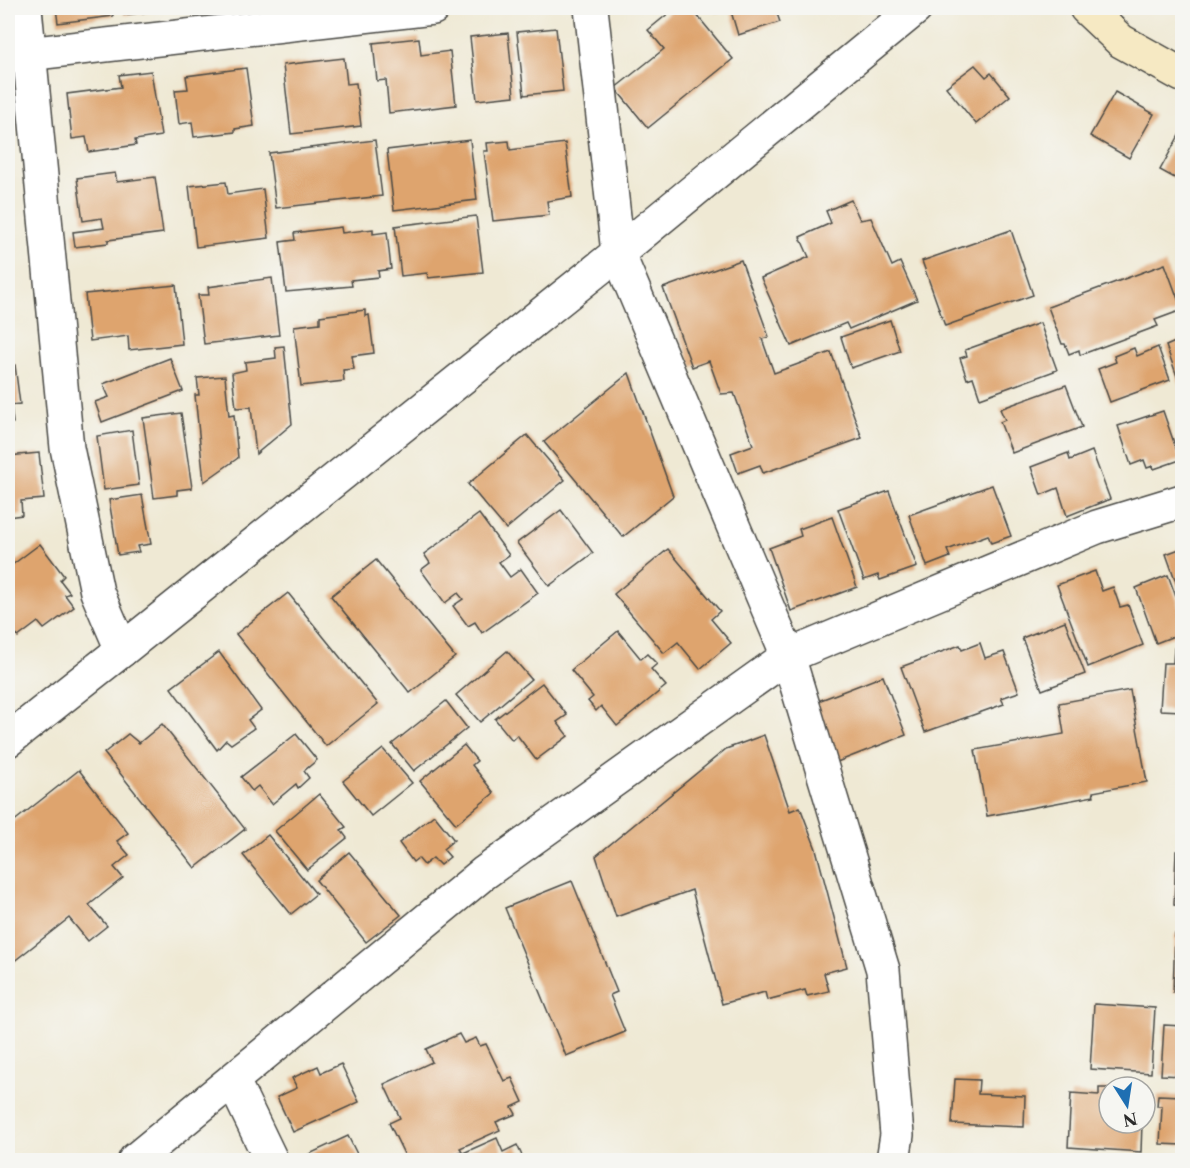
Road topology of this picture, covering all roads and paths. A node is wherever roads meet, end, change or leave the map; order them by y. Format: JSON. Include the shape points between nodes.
{"nodes":[{"id":1,"x":24,"y":8,"type":"edge"},
{"id":2,"x":433,"y":8,"type":"edge"},
{"id":3,"x":591,"y":8,"type":"edge"},
{"id":4,"x":916,"y":8,"type":"edge"},
{"id":5,"x":1086,"y":8,"type":"edge"},
{"id":6,"x":19,"y":55,"type":"edge"},
{"id":7,"x":1182,"y":75,"type":"edge"},
{"id":8,"x":618,"y":253,"type":"junction"},
{"id":9,"x":1182,"y":501,"type":"edge"},
{"id":10,"x":122,"y":650,"type":"junction"},
{"id":11,"x":788,"y":656,"type":"junction"},
{"id":12,"x":8,"y":740,"type":"edge"},
{"id":13,"x":233,"y":1080,"type":"junction"},
{"id":14,"x":135,"y":1161,"type":"edge"},
{"id":15,"x":271,"y":1161,"type":"edge"},
{"id":16,"x":893,"y":1161,"type":"edge"}],
"edges":[{"from":1,"to":6,"type":"street"},
{"from":2,"to":6,"type":"street"},
{"from":3,"to":8,"type":"street"},
{"from":4,"to":8,"type":"street"},
{"from":5,"to":7,"type":"main road","via":[[1121,41]]},
{"from":6,"to":10,"type":"street","via":[[68,448],[97,592]]},
{"from":8,"to":10,"type":"street"},
{"from":8,"to":11,"type":"street"},
{"from":9,"to":11,"type":"street","via":[[1097,527]]},
{"from":10,"to":12,"type":"street"},
{"from":11,"to":13,"type":"street","via":[[484,873]]},
{"from":11,"to":16,"type":"street","via":[[883,970],[897,1135]]},
{"from":13,"to":14,"type":"street"},
{"from":13,"to":15,"type":"street"}]}
